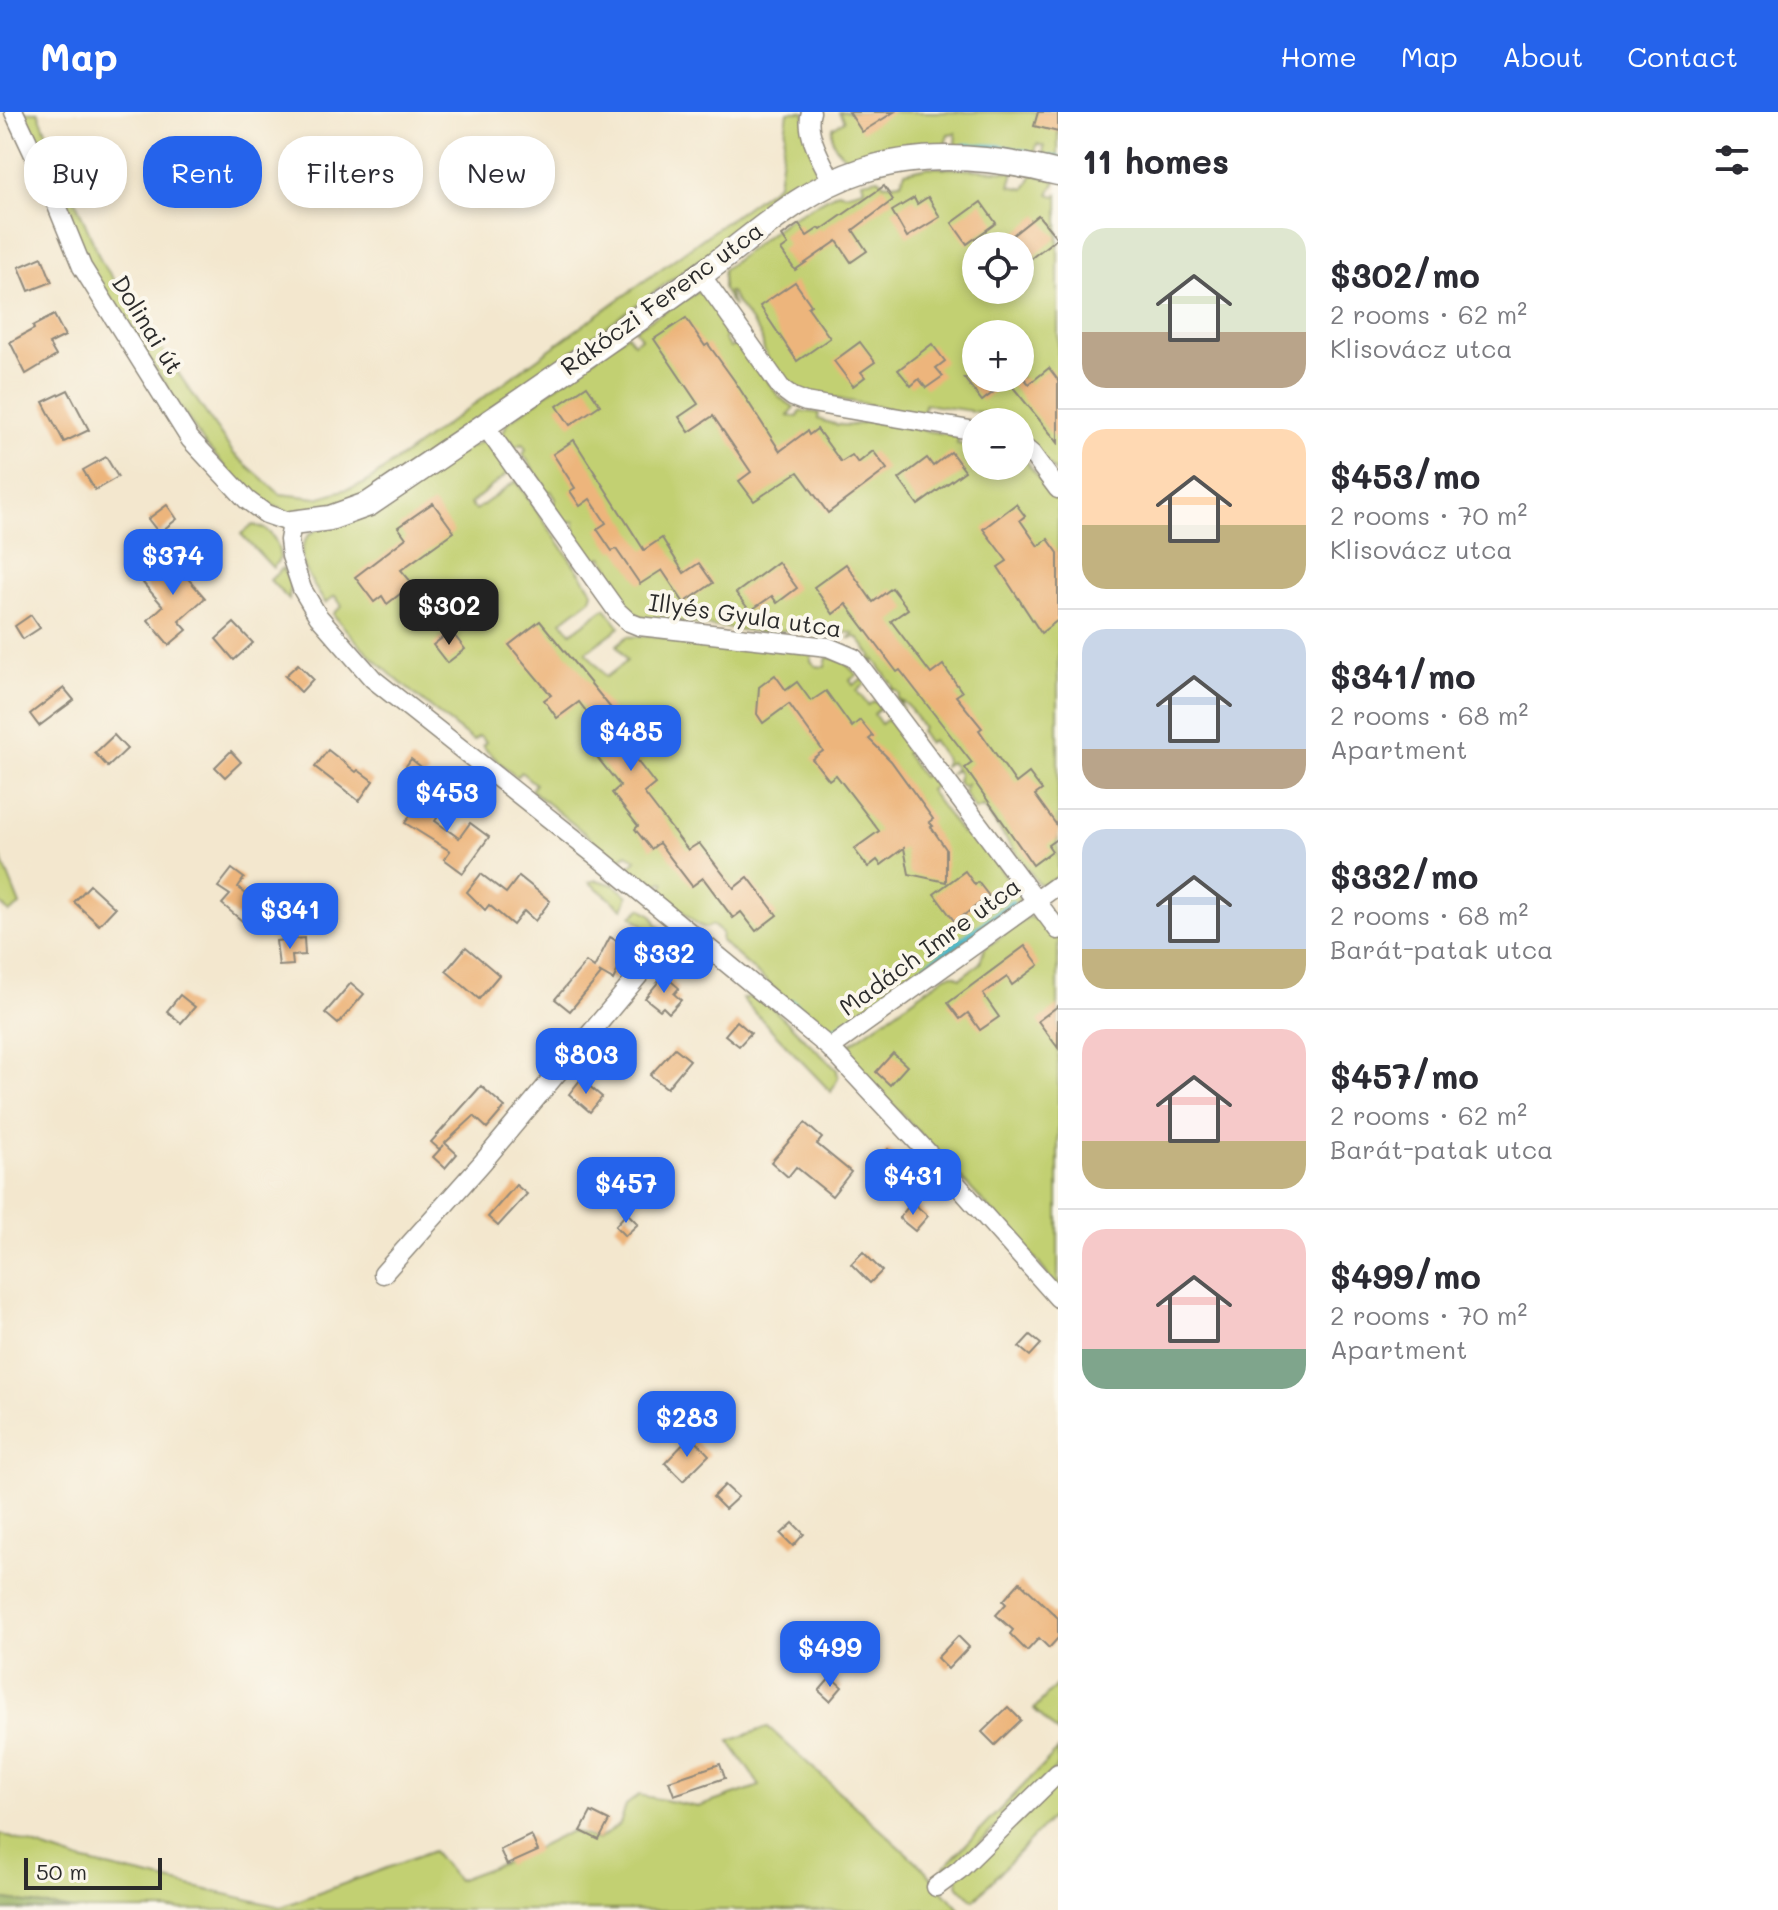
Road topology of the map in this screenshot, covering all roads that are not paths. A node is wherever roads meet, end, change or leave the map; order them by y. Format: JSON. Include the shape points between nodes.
{"nodes":[{"id":1,"x":14,"y":112,"type":"edge"},
{"id":2,"x":811,"y":112,"type":"edge"},
{"id":3,"x":1058,"y":173,"type":"edge"},
{"id":4,"x":832,"y":181,"type":"junction"},
{"id":5,"x":701,"y":275,"type":"junction"},
{"id":6,"x":485,"y":426,"type":"junction"},
{"id":7,"x":962,"y":429,"type":"edge"},
{"id":8,"x":1034,"y":457,"type":"edge"},
{"id":9,"x":1058,"y":489,"type":"edge"},
{"id":10,"x":292,"y":523,"type":"junction"},
{"id":11,"x":1058,"y":885,"type":"edge"},
{"id":12,"x":1034,"y":901,"type":"junction"},
{"id":13,"x":680,"y":926,"type":"junction"},
{"id":14,"x":1058,"y":930,"type":"edge"},
{"id":15,"x":830,"y":1048,"type":"junction"},
{"id":16,"x":383,"y":1274,"type":"dead end"},
{"id":17,"x":1058,"y":1298,"type":"edge"},
{"id":18,"x":1058,"y":1773,"type":"edge"},
{"id":19,"x":936,"y":1887,"type":"dead end"}],
"edges":[{"from":1,"to":10,"type":"street","name":"Dolinai út","via":[[82,267],[190,439],[247,500]]},
{"from":2,"to":4,"type":"street","via":[[811,132]]},
{"from":3,"to":4,"type":"street","name":"Rákóczi Ferenc utca","via":[[991,159],[933,158],[881,165]]},
{"from":4,"to":5,"type":"street","name":"Rákóczi Ferenc utca"},
{"from":5,"to":6,"type":"street","name":"Rákóczi Ferenc utca"},
{"from":5,"to":7,"type":"street","via":[[781,388],[793,397]]},
{"from":6,"to":10,"type":"street","name":"Rákóczi Ferenc utca","via":[[369,504],[330,518]]},
{"from":6,"to":12,"type":"street","name":"Illyés Gyula utca","via":[[629,622],[828,647],[854,658]]},
{"from":8,"to":9,"type":"street"},
{"from":10,"to":13,"type":"street","via":[[291,556],[302,589],[318,616],[373,679]]},
{"from":11,"to":12,"type":"street","name":"Madách Imre utca"},
{"from":12,"to":14,"type":"street","name":"Illyés Gyula utca"},
{"from":12,"to":15,"type":"street","name":"Madách Imre utca"},
{"from":13,"to":15,"type":"street"},
{"from":13,"to":16,"type":"street"},
{"from":15,"to":17,"type":"street"},
{"from":18,"to":19,"type":"street"}]}
